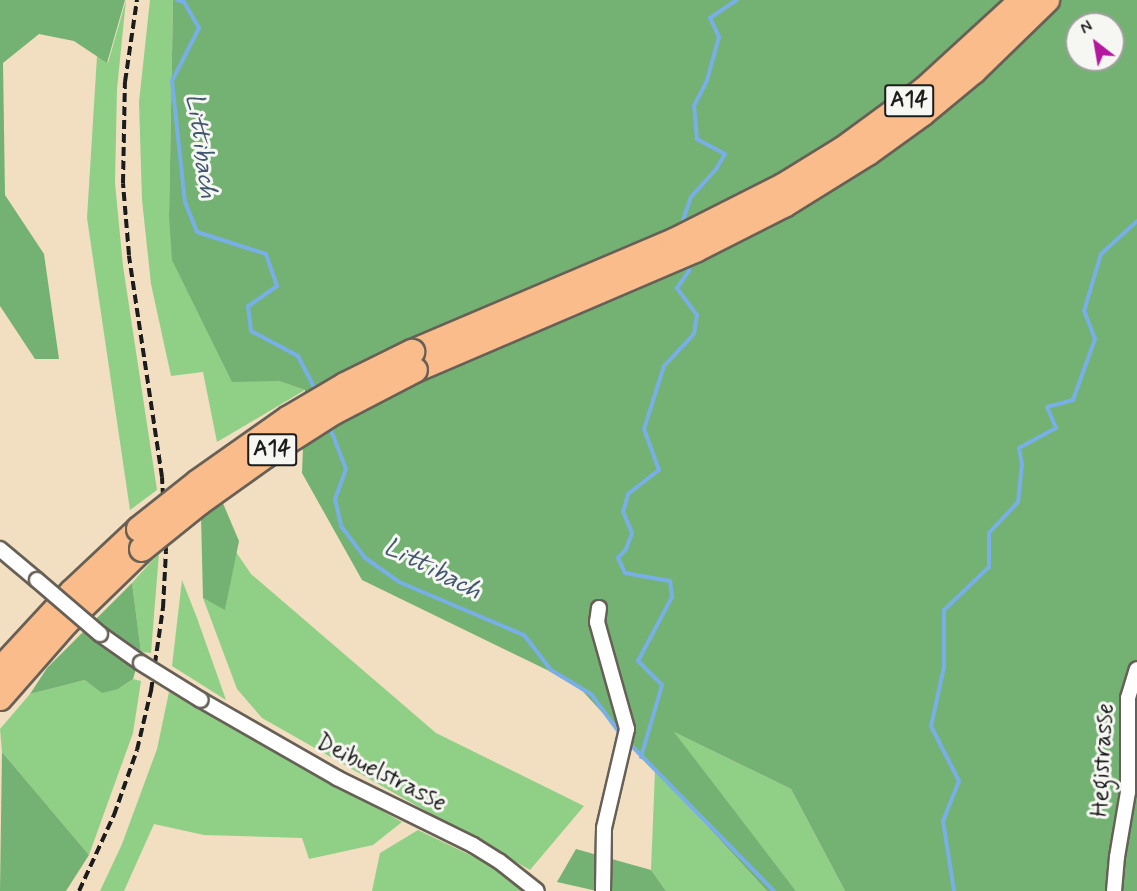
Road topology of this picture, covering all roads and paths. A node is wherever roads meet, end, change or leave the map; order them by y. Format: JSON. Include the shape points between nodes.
{"nodes":[{"id":1,"x":1022,"y":0,"type":"edge"},
{"id":2,"x":1047,"y":0,"type":"edge"},
{"id":3,"x":784,"y":196,"type":"junction"},
{"id":4,"x":141,"y":539,"type":"junction"},
{"id":5,"x":0,"y":549,"type":"edge"},
{"id":6,"x":599,"y":608,"type":"dead end"},
{"id":7,"x":1137,"y":669,"type":"edge"},
{"id":8,"x":0,"y":670,"type":"edge"},
{"id":9,"x":0,"y":698,"type":"edge"},
{"id":10,"x":537,"y":891,"type":"edge"},
{"id":11,"x":603,"y":891,"type":"edge"},
{"id":12,"x":1114,"y":891,"type":"edge"}],
"edges":[{"from":1,"to":3,"type":"highway","number":"A14","via":[[925,89]]},
{"from":2,"to":3,"type":"highway","number":"A14","via":[[982,64],[922,114],[859,159]]},
{"from":3,"to":4,"type":"highway","number":"A14","bridge":true,"via":[[674,241],[563,297],[413,361],[345,385],[289,418],[198,482]]},
{"from":4,"to":8,"type":"highway","number":"A14","via":[[58,606]]},
{"from":4,"to":9,"type":"highway","number":"A14"},
{"from":5,"to":10,"type":"street","name":"Deibuelstrasse","bridge":true,"via":[[100,634],[141,663],[337,778],[473,845]]},
{"from":6,"to":11,"type":"street","via":[[597,622],[627,729],[604,828]]},
{"from":7,"to":12,"type":"street","name":"Hegistrasse","via":[[1128,698],[1128,792]]}]}
